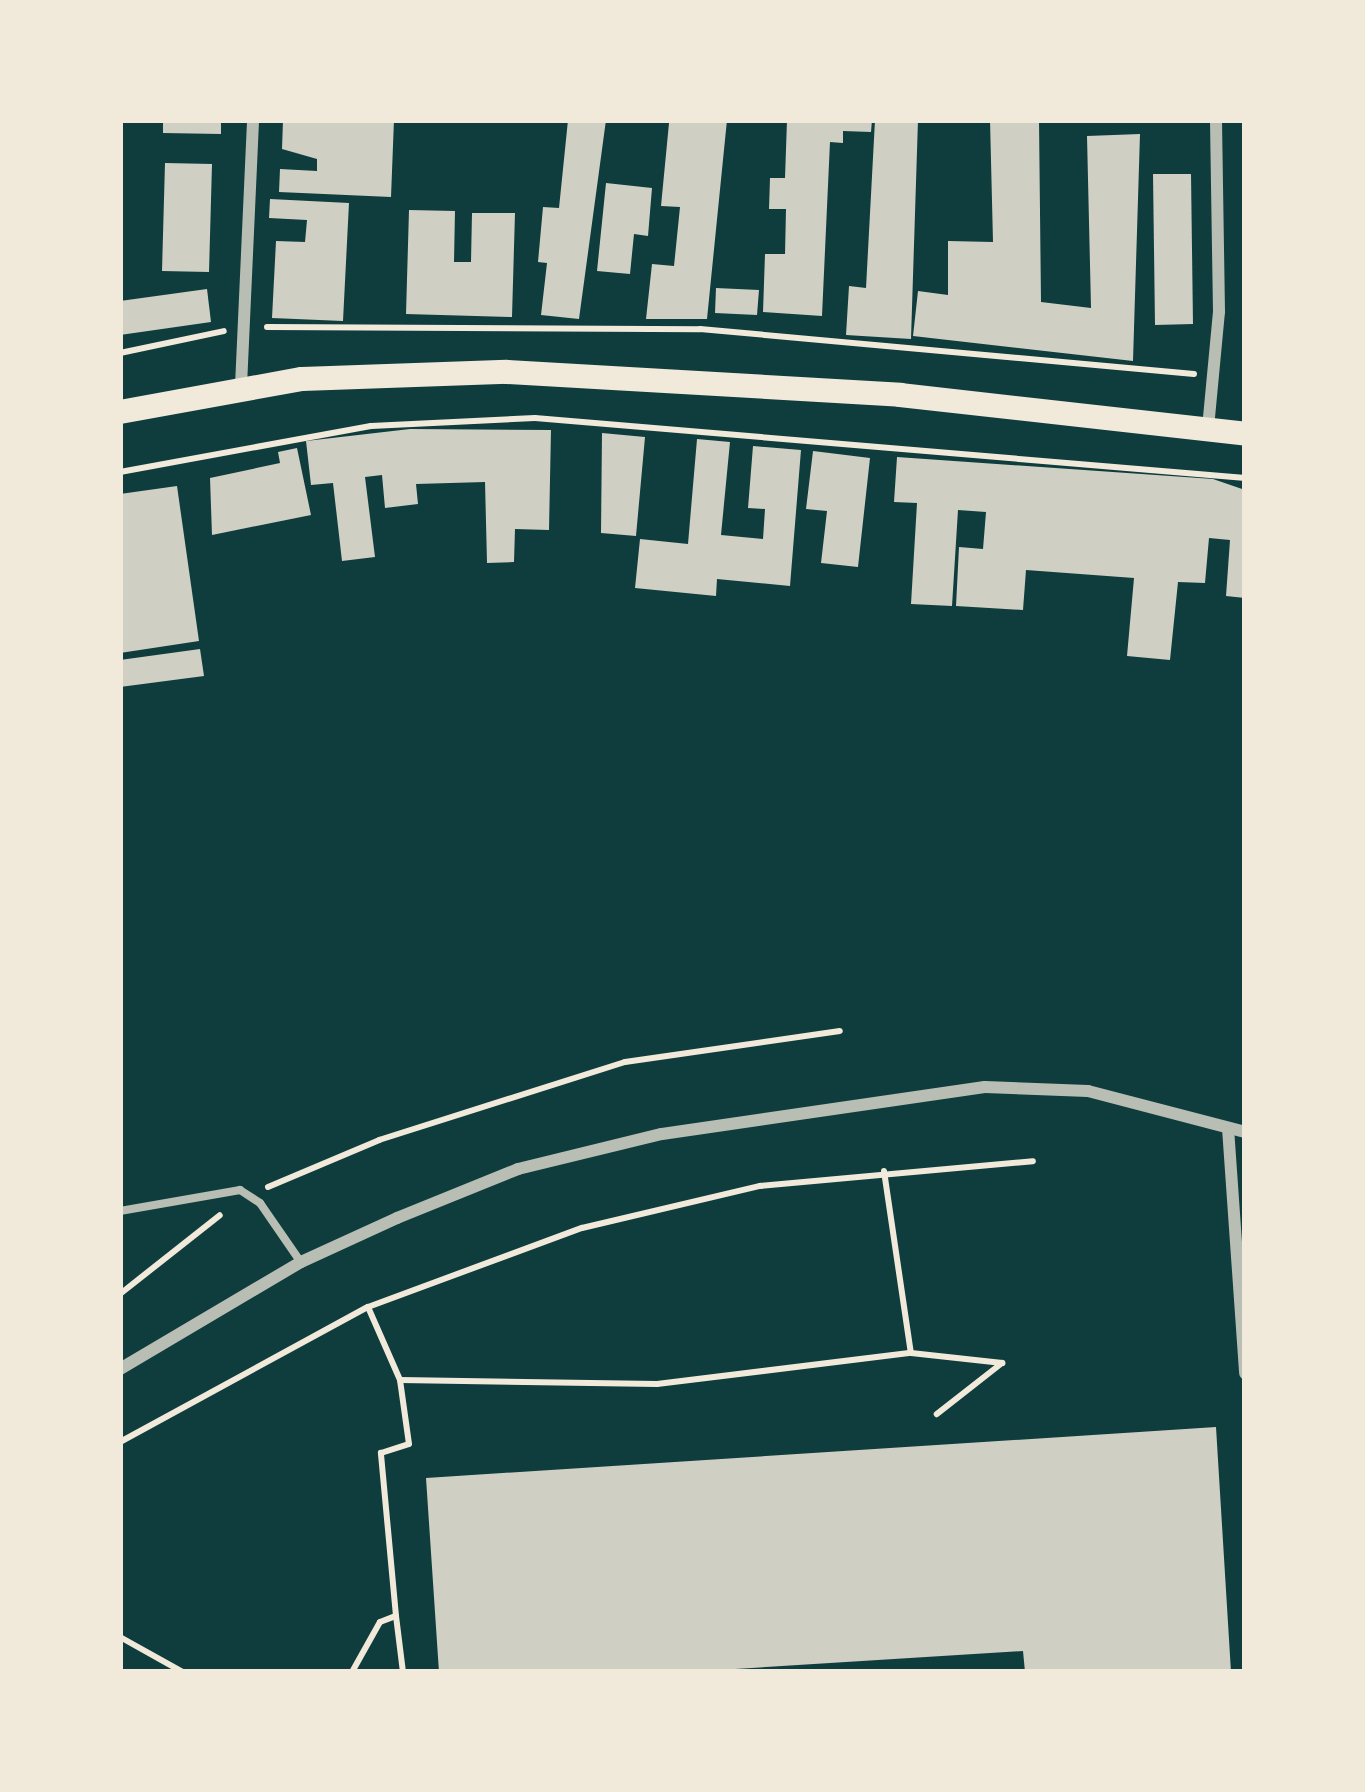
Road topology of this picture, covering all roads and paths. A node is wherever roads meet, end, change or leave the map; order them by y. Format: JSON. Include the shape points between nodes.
{"nodes":[{"id":1,"x":253,"y":120,"type":"edge"},
{"id":2,"x":1216,"y":120,"type":"edge"},
{"id":3,"x":242,"y":328,"type":"junction"},
{"id":4,"x":120,"y":353,"type":"edge"},
{"id":5,"x":1216,"y":376,"type":"junction"},
{"id":6,"x":242,"y":386,"type":"junction"},
{"id":7,"x":120,"y":412,"type":"edge"},
{"id":8,"x":1208,"y":428,"type":"junction"},
{"id":9,"x":1245,"y":434,"type":"edge"},
{"id":10,"x":120,"y":472,"type":"edge"},
{"id":11,"x":1245,"y":478,"type":"edge"},
{"id":12,"x":840,"y":1031,"type":"dead end"},
{"id":13,"x":1228,"y":1128,"type":"junction"},
{"id":14,"x":1245,"y":1132,"type":"edge"},
{"id":15,"x":1033,"y":1161,"type":"dead end"},
{"id":16,"x":884,"y":1172,"type":"junction"},
{"id":17,"x":250,"y":1196,"type":"junction"},
{"id":18,"x":120,"y":1211,"type":"edge"},
{"id":19,"x":301,"y":1262,"type":"junction"},
{"id":20,"x":120,"y":1294,"type":"edge"},
{"id":21,"x":368,"y":1306,"type":"junction"},
{"id":22,"x":911,"y":1353,"type":"junction"},
{"id":23,"x":120,"y":1369,"type":"edge"},
{"id":24,"x":1245,"y":1372,"type":"edge"},
{"id":25,"x":400,"y":1380,"type":"junction"},
{"id":26,"x":937,"y":1414,"type":"dead end"},
{"id":27,"x":120,"y":1442,"type":"edge"},
{"id":28,"x":396,"y":1616,"type":"junction"},
{"id":29,"x":120,"y":1637,"type":"edge"},
{"id":30,"x":183,"y":1672,"type":"edge"},
{"id":31,"x":352,"y":1672,"type":"edge"},
{"id":32,"x":403,"y":1672,"type":"edge"}],
"edges":[{"from":1,"to":3,"type":"street"},
{"from":2,"to":5,"type":"street"},
{"from":3,"to":4,"type":"path"},
{"from":3,"to":5,"type":"path","via":[[700,329]]},
{"from":3,"to":6,"type":"street"},
{"from":5,"to":8,"type":"street"},
{"from":6,"to":7,"type":"main road"},
{"from":6,"to":8,"type":"main road","via":[[444,372],[609,376],[900,395]]},
{"from":8,"to":9,"type":"main road"},
{"from":10,"to":11,"type":"path","via":[[371,425],[535,418]]},
{"from":12,"to":17,"type":"path","via":[[625,1062],[379,1140]]},
{"from":13,"to":14,"type":"street"},
{"from":13,"to":19,"type":"street","via":[[1088,1091],[1037,1087],[801,1108],[518,1169]]},
{"from":13,"to":24,"type":"street"},
{"from":15,"to":16,"type":"path"},
{"from":16,"to":21,"type":"path","via":[[760,1186],[618,1218]]},
{"from":16,"to":22,"type":"path"},
{"from":17,"to":18,"type":"lane","via":[[221,1190]]},
{"from":17,"to":19,"type":"lane"},
{"from":17,"to":20,"type":"path"},
{"from":19,"to":23,"type":"street"},
{"from":21,"to":25,"type":"path"},
{"from":21,"to":27,"type":"path"},
{"from":22,"to":25,"type":"path","via":[[657,1384]]},
{"from":22,"to":26,"type":"path","via":[[1002,1363]]},
{"from":25,"to":28,"type":"path","via":[[409,1444],[381,1453]]},
{"from":28,"to":31,"type":"path","via":[[380,1622]]},
{"from":28,"to":32,"type":"path"},
{"from":29,"to":30,"type":"path"}]}
